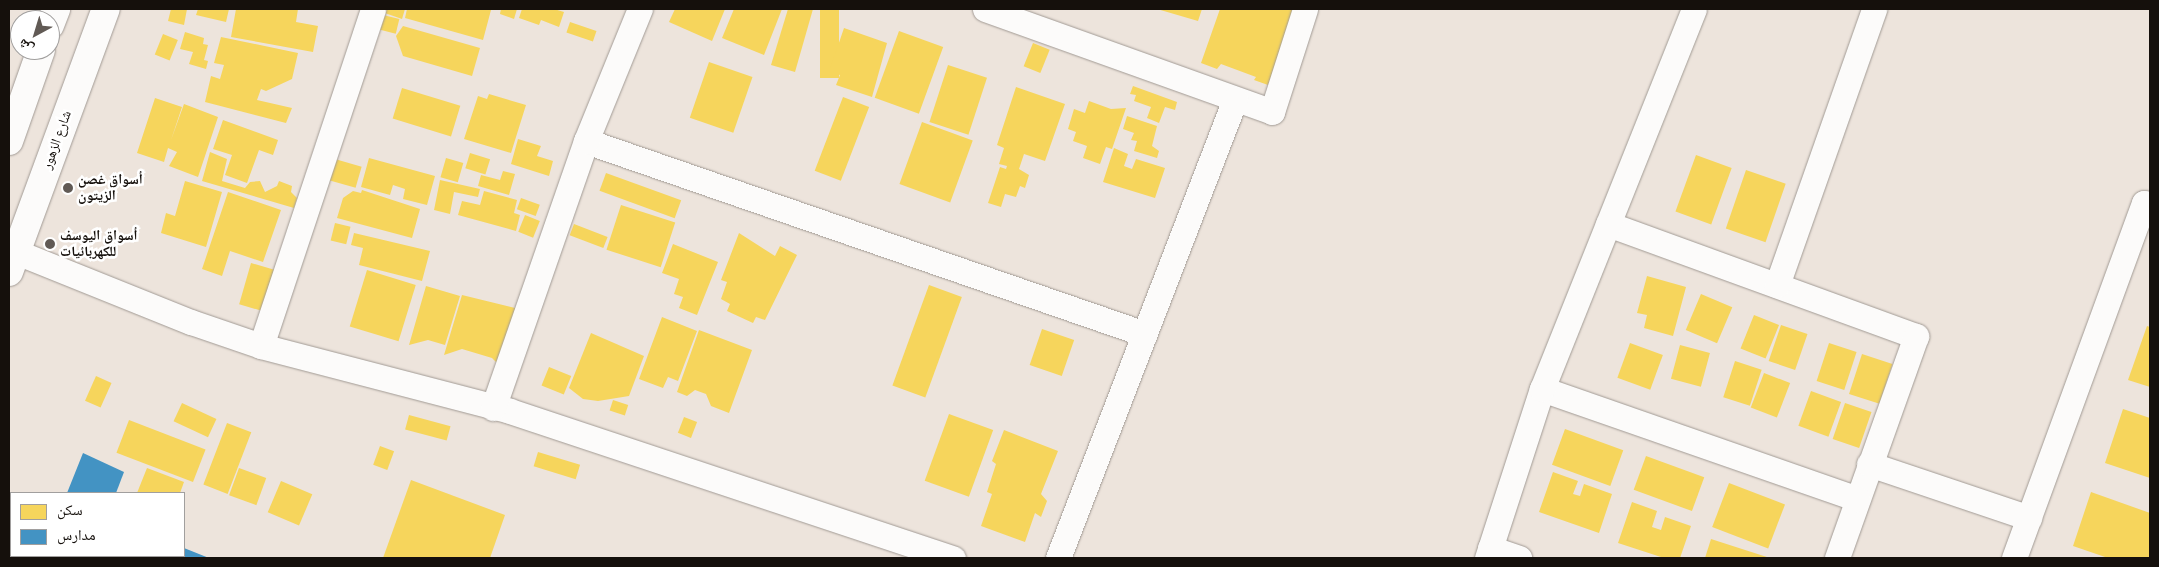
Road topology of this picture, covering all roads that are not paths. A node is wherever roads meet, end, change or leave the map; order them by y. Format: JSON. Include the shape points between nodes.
{"nodes":[{"id":1,"x":106,"y":9,"type":"edge"},
{"id":2,"x":374,"y":9,"type":"edge"},
{"id":3,"x":640,"y":9,"type":"edge"},
{"id":4,"x":984,"y":9,"type":"edge"},
{"id":5,"x":1305,"y":9,"type":"edge"},
{"id":6,"x":1694,"y":9,"type":"edge"},
{"id":7,"x":1874,"y":9,"type":"edge"},
{"id":8,"x":37,"y":60,"type":"edge"},
{"id":9,"x":1235,"y":99,"type":"junction"},
{"id":10,"x":9,"y":141,"type":"edge"},
{"id":11,"x":586,"y":141,"type":"junction"},
{"id":12,"x":2150,"y":205,"type":"edge"},
{"id":13,"x":1608,"y":224,"type":"junction"},
{"id":14,"x":11,"y":258,"type":"edge"},
{"id":15,"x":1777,"y":286,"type":"junction"},
{"id":16,"x":1145,"y":334,"type":"junction"},
{"id":17,"x":261,"y":346,"type":"junction"},
{"id":18,"x":1542,"y":389,"type":"junction"},
{"id":19,"x":493,"y":408,"type":"junction"},
{"id":20,"x":1868,"y":464,"type":"junction"},
{"id":21,"x":1857,"y":499,"type":"junction"},
{"id":22,"x":2029,"y":518,"type":"junction"},
{"id":23,"x":1489,"y":553,"type":"edge"},
{"id":24,"x":953,"y":558,"type":"edge"},
{"id":25,"x":1058,"y":558,"type":"edge"},
{"id":26,"x":1520,"y":558,"type":"edge"},
{"id":27,"x":1837,"y":558,"type":"edge"},
{"id":28,"x":2014,"y":558,"type":"edge"}],
"edges":[{"from":1,"to":14,"type":"main road","name":"شارع الزهور"},
{"from":2,"to":17,"type":"street"},
{"from":3,"to":11,"type":"street"},
{"from":4,"to":9,"type":"street"},
{"from":5,"to":9,"type":"street","via":[[1272,112]]},
{"from":6,"to":13,"type":"street"},
{"from":7,"to":15,"type":"street"},
{"from":8,"to":10,"type":"main road"},
{"from":9,"to":16,"type":"street"},
{"from":11,"to":16,"type":"street"},
{"from":11,"to":19,"type":"street"},
{"from":12,"to":22,"type":"street","via":[[2144,203]]},
{"from":13,"to":15,"type":"street"},
{"from":13,"to":18,"type":"street"},
{"from":14,"to":17,"type":"street"},
{"from":15,"to":20,"type":"street","via":[[1916,336]]},
{"from":16,"to":25,"type":"street"},
{"from":17,"to":19,"type":"street"},
{"from":18,"to":21,"type":"street"},
{"from":18,"to":23,"type":"street"},
{"from":19,"to":24,"type":"street"},
{"from":20,"to":21,"type":"street"},
{"from":20,"to":22,"type":"street"},
{"from":21,"to":27,"type":"street"},
{"from":22,"to":28,"type":"street"},
{"from":23,"to":26,"type":"street"}]}
